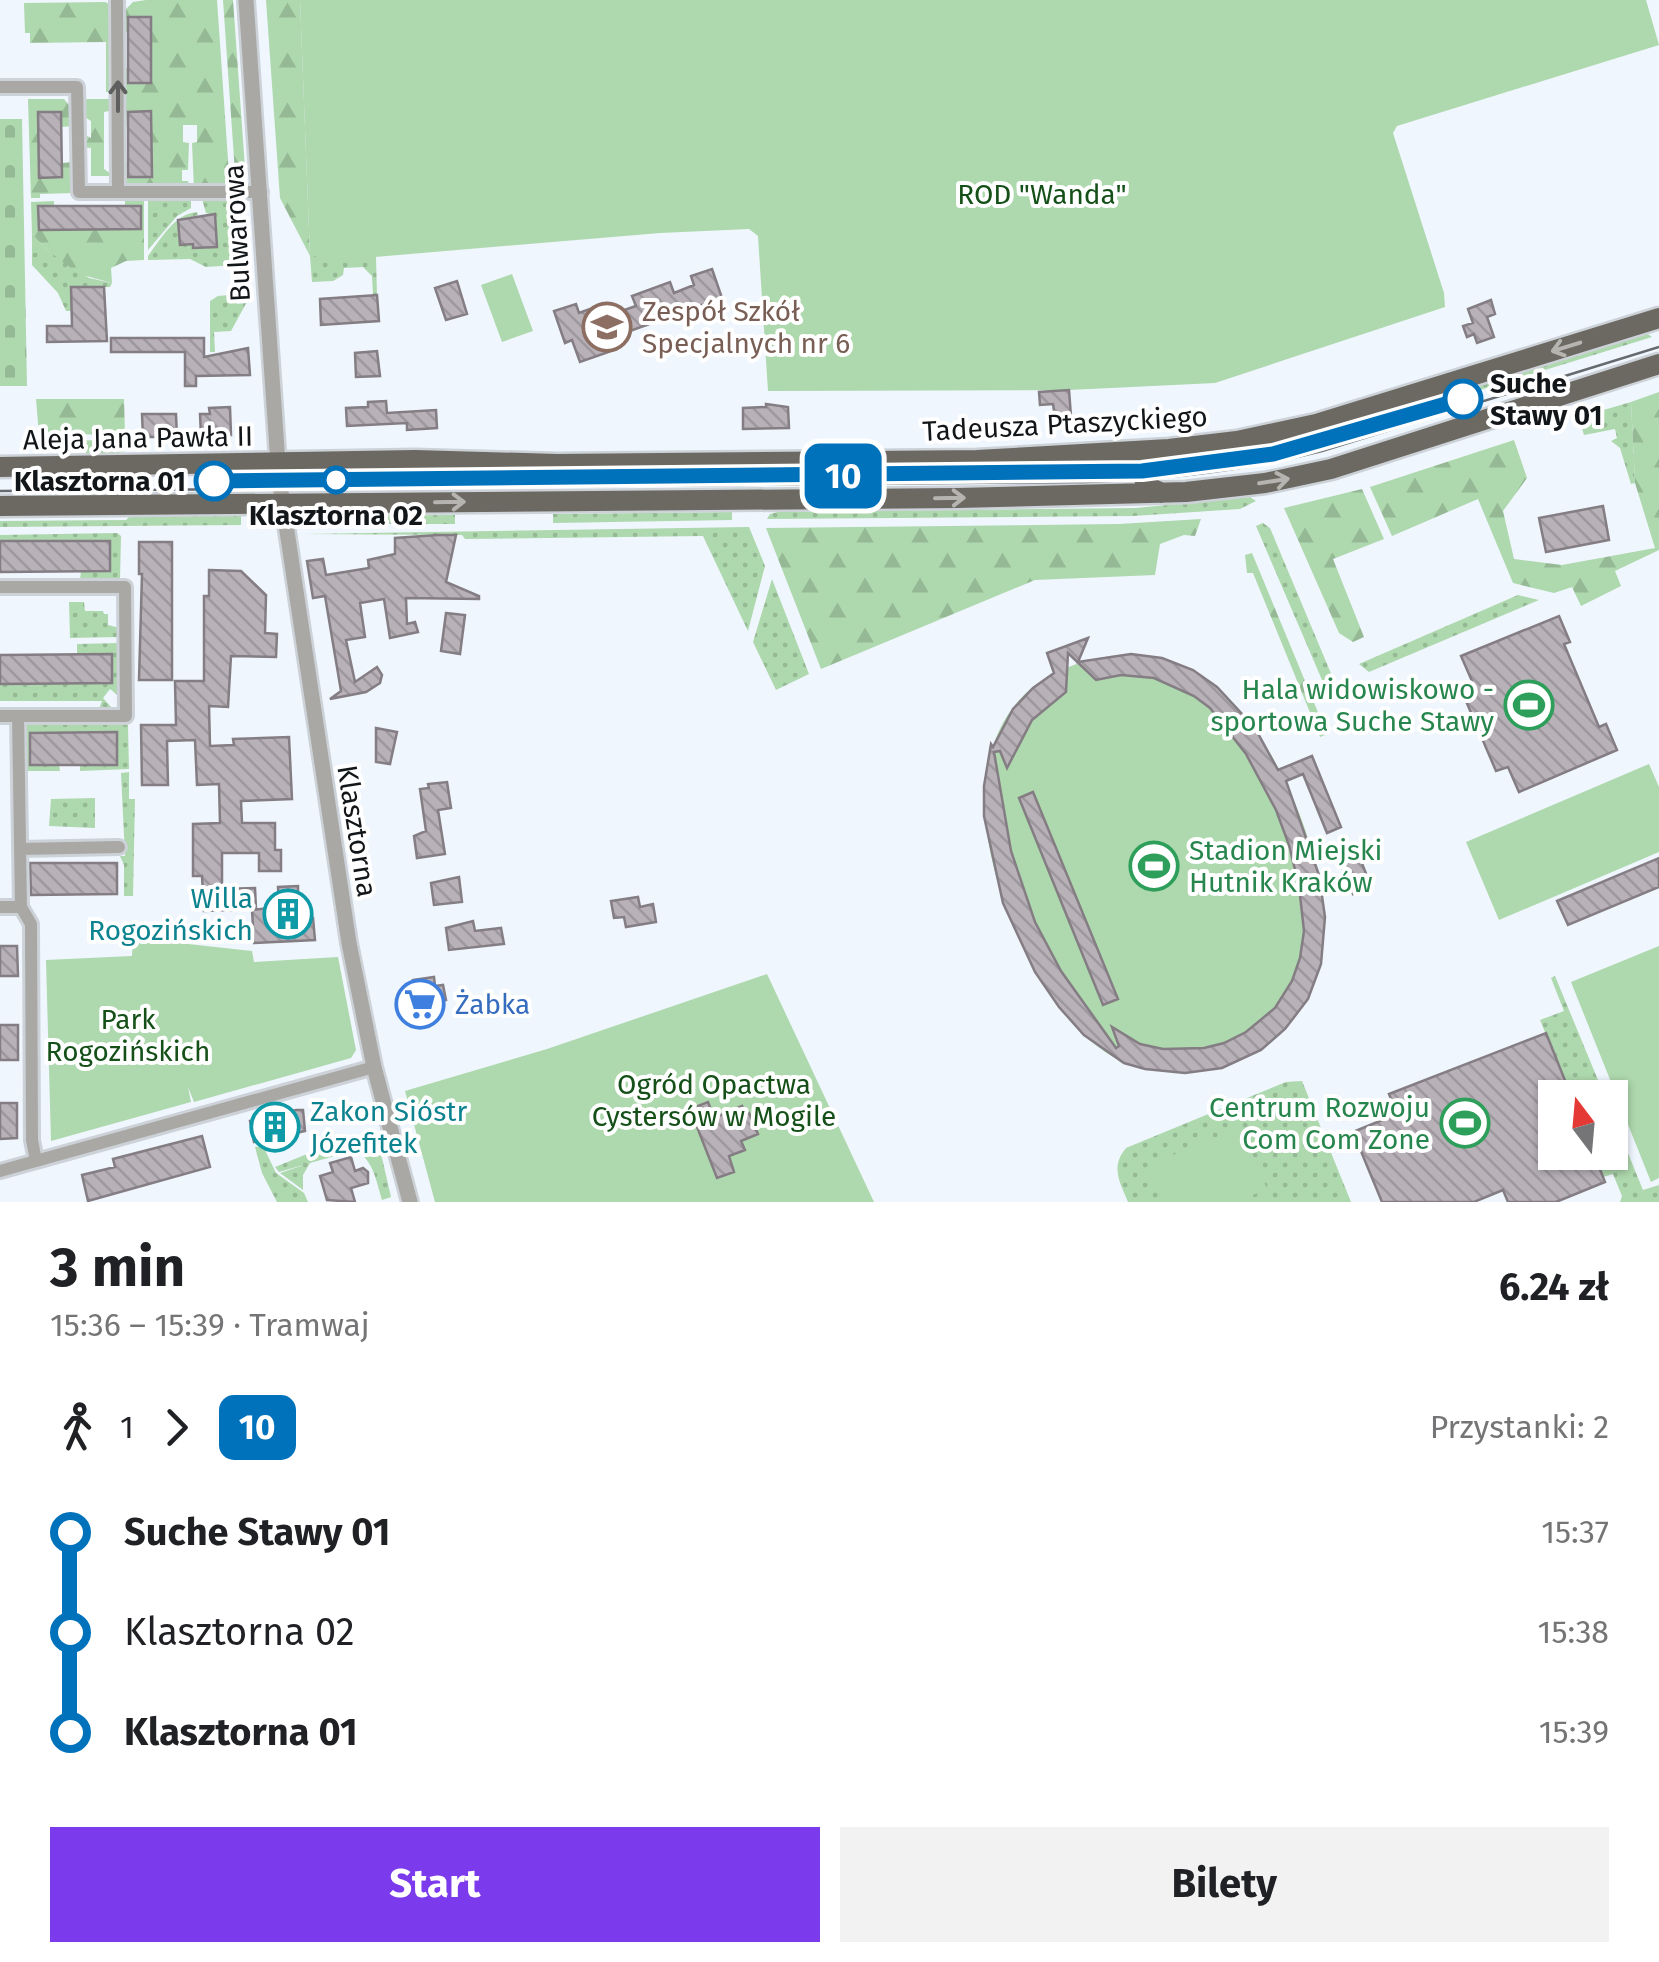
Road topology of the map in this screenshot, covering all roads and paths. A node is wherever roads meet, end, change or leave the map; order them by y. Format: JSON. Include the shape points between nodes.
{"nodes":[{"id":1,"x":117,"y":0,"type":"edge"},
{"id":2,"x":246,"y":0,"type":"edge"},
{"id":3,"x":0,"y":87,"type":"edge"},
{"id":4,"x":118,"y":192,"type":"junction"},
{"id":5,"x":261,"y":192,"type":"junction"},
{"id":6,"x":1659,"y":318,"type":"edge"},
{"id":7,"x":1637,"y":325,"type":"junction"},
{"id":8,"x":1659,"y":333,"type":"edge"},
{"id":9,"x":1654,"y":363,"type":"edge"},
{"id":10,"x":1200,"y":446,"type":"junction"},
{"id":11,"x":277,"y":463,"type":"junction"},
{"id":12,"x":0,"y":467,"type":"edge"},
{"id":13,"x":1166,"y":493,"type":"junction"},
{"id":14,"x":282,"y":505,"type":"junction"},
{"id":15,"x":0,"y":506,"type":"edge"},
{"id":16,"x":0,"y":587,"type":"edge"},
{"id":17,"x":0,"y":716,"type":"edge"},
{"id":18,"x":18,"y":716,"type":"junction"},
{"id":19,"x":120,"y":847,"type":"dead end"},
{"id":20,"x":20,"y":849,"type":"junction"},
{"id":21,"x":0,"y":907,"type":"edge"},
{"id":22,"x":21,"y":907,"type":"junction"},
{"id":23,"x":374,"y":1067,"type":"junction"},
{"id":24,"x":36,"y":1161,"type":"junction"},
{"id":25,"x":0,"y":1171,"type":"edge"},
{"id":26,"x":410,"y":1202,"type":"edge"}],
"edges":[{"from":4,"to":1,"type":"street","one_way":true},
{"from":2,"to":5,"type":"street","name":"Bulwarowa"},
{"from":3,"to":4,"type":"street","via":[[77,87],[79,192]]},
{"from":4,"to":5,"type":"street"},
{"from":5,"to":11,"type":"street","name":"Bulwarowa"},
{"from":6,"to":7,"type":"main road","name":"Tadeusza Ptaszyckiego"},
{"from":7,"to":8,"type":"main road"},
{"from":7,"to":10,"type":"main road","name":"Tadeusza Ptaszyckiego","one_way":true,"via":[[1316,424]]},
{"from":13,"to":9,"type":"main road","one_way":true,"via":[[1331,469]]},
{"from":10,"to":11,"type":"main road","name":"Tadeusza Ptaszyckiego","via":[[977,460]]},
{"from":10,"to":13,"type":"main road","via":[[1144,468],[1146,486]]},
{"from":11,"to":12,"type":"main road","name":"Aleja Jana Pawła II"},
{"from":11,"to":14,"type":"street","name":"Klasztorna"},
{"from":14,"to":13,"type":"main road","one_way":true},
{"from":14,"to":15,"type":"main road"},
{"from":14,"to":23,"type":"street","name":"Klasztorna"},
{"from":16,"to":18,"type":"street","via":[[125,586],[126,716]]},
{"from":17,"to":18,"type":"street"},
{"from":18,"to":20,"type":"street"},
{"from":19,"to":20,"type":"street"},
{"from":20,"to":22,"type":"street"},
{"from":21,"to":22,"type":"street"},
{"from":22,"to":24,"type":"street","via":[[31,924]]},
{"from":23,"to":24,"type":"street"},
{"from":23,"to":26,"type":"street","name":"Klasztorna"},
{"from":24,"to":25,"type":"street"}]}
